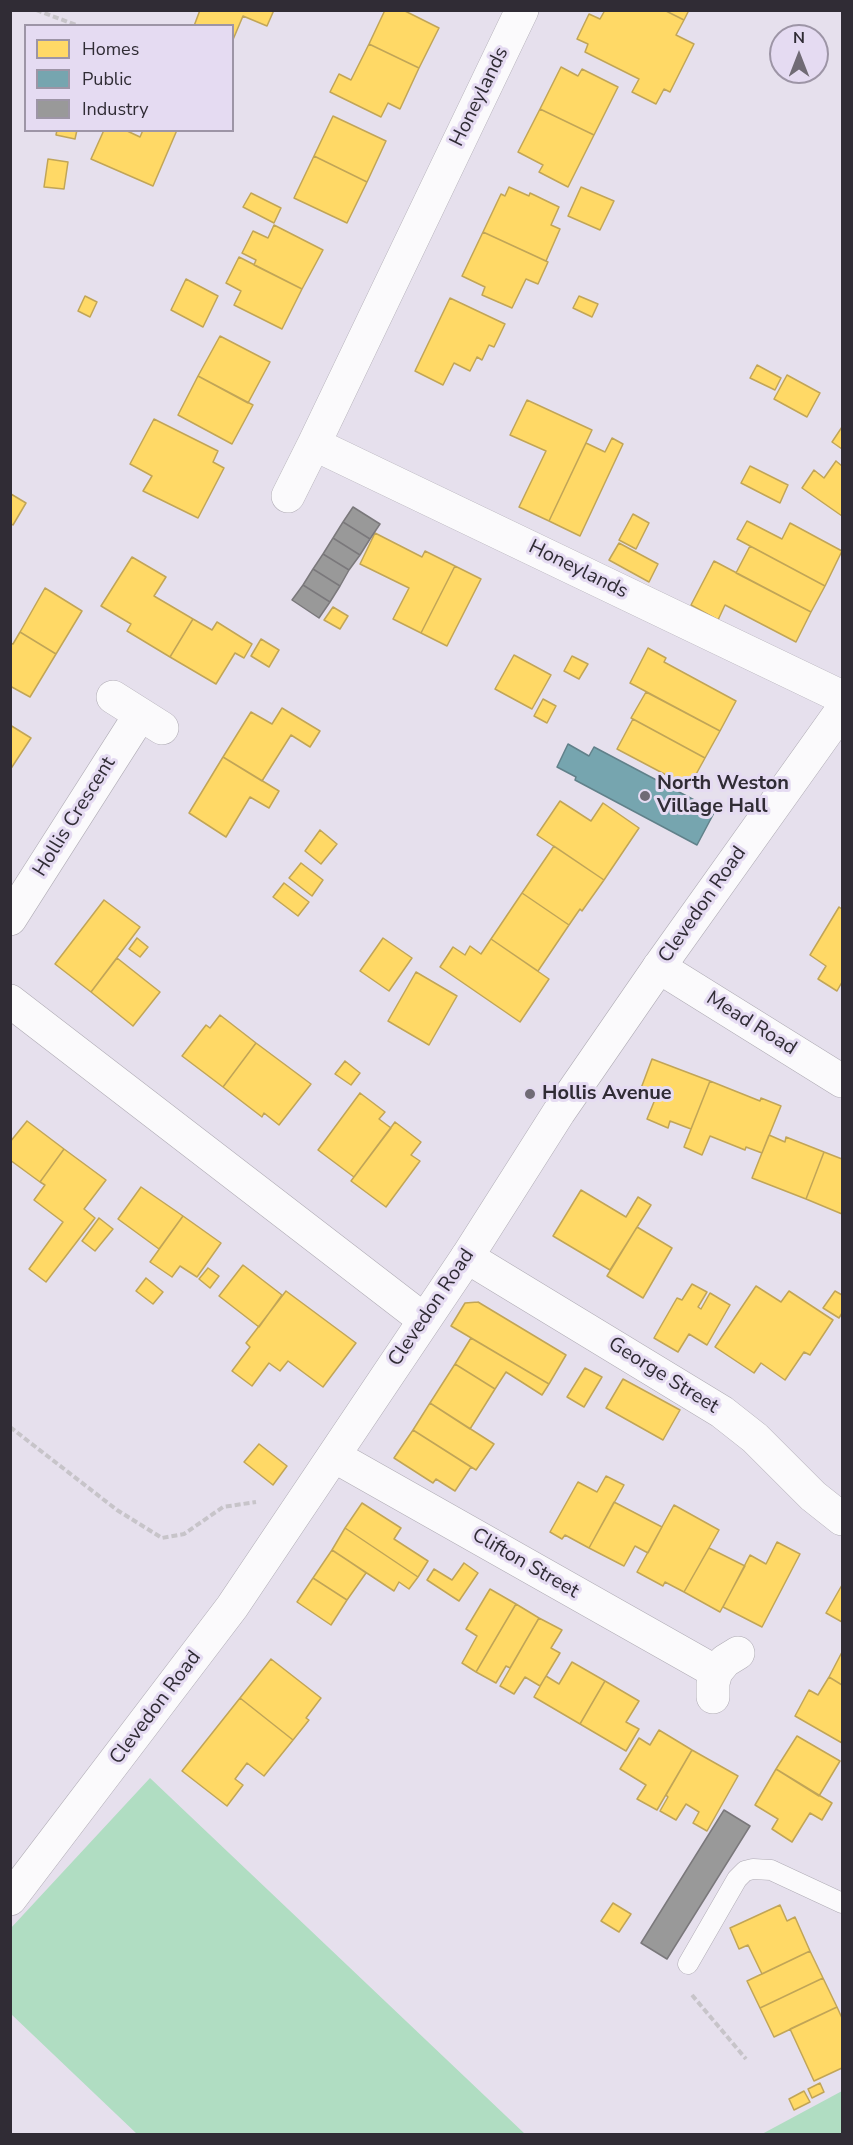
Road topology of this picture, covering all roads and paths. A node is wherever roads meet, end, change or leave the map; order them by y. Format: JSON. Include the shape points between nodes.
{"nodes":[{"id":1,"x":36,"y":10,"type":"edge"},
{"id":2,"x":522,"y":10,"type":"edge"},
{"id":3,"x":74,"y":24,"type":"edge"},
{"id":4,"x":314,"y":444,"type":"junction"},
{"id":5,"x":288,"y":496,"type":"dead end"},
{"id":6,"x":113,"y":697,"type":"dead end"},
{"id":7,"x":843,"y":697,"type":"edge"},
{"id":8,"x":843,"y":710,"type":"edge"},
{"id":9,"x":10,"y":919,"type":"edge"},
{"id":10,"x":659,"y":967,"type":"junction"},
{"id":11,"x":10,"y":1001,"type":"edge"},
{"id":12,"x":843,"y":1081,"type":"edge"},
{"id":13,"x":467,"y":1257,"type":"junction"},
{"id":14,"x":423,"y":1319,"type":"junction"},
{"id":15,"x":10,"y":1427,"type":"edge"},
{"id":16,"x":334,"y":1456,"type":"junction"},
{"id":17,"x":298,"y":1509,"type":"junction"},
{"id":18,"x":843,"y":1519,"type":"edge"},
{"id":19,"x":722,"y":1674,"type":"dead end"},
{"id":20,"x":10,"y":1899,"type":"edge"},
{"id":21,"x":843,"y":1903,"type":"edge"},
{"id":22,"x":688,"y":1964,"type":"joint"},
{"id":23,"x":746,"y":2058,"type":"dead end"}],
"edges":[{"from":1,"to":3,"type":"path"},
{"from":2,"to":4,"type":"street","name":"Honeylands"},
{"from":4,"to":5,"type":"street","name":"Honeylands"},
{"from":4,"to":7,"type":"street","name":"Honeylands"},
{"from":6,"to":9,"type":"street","name":"Hollis Crescent","via":[[151,722]]},
{"from":8,"to":10,"type":"street","name":"Clevedon Road"},
{"from":10,"to":12,"type":"street","name":"Mead Road"},
{"from":10,"to":13,"type":"street","name":"Clevedon Road","via":[[559,1112]]},
{"from":11,"to":14,"type":"street"},
{"from":13,"to":14,"type":"street","name":"Clevedon Road"},
{"from":13,"to":18,"type":"street","name":"George Street","via":[[722,1412],[755,1437],[813,1496]]},
{"from":14,"to":16,"type":"street","name":"Clevedon Road"},
{"from":15,"to":17,"type":"path","via":[[117,1510],[162,1538],[184,1534],[223,1507],[259,1502]]},
{"from":16,"to":17,"type":"street","name":"Clevedon Road"},
{"from":16,"to":19,"type":"street","name":"Clifton Street"},
{"from":17,"to":20,"type":"street","name":"Clevedon Road","via":[[232,1607]]},
{"from":21,"to":22,"type":"lane","via":[[771,1870],[745,1871]]},
{"from":22,"to":23,"type":"path","via":[[682,1981],[685,1986]]}]}
